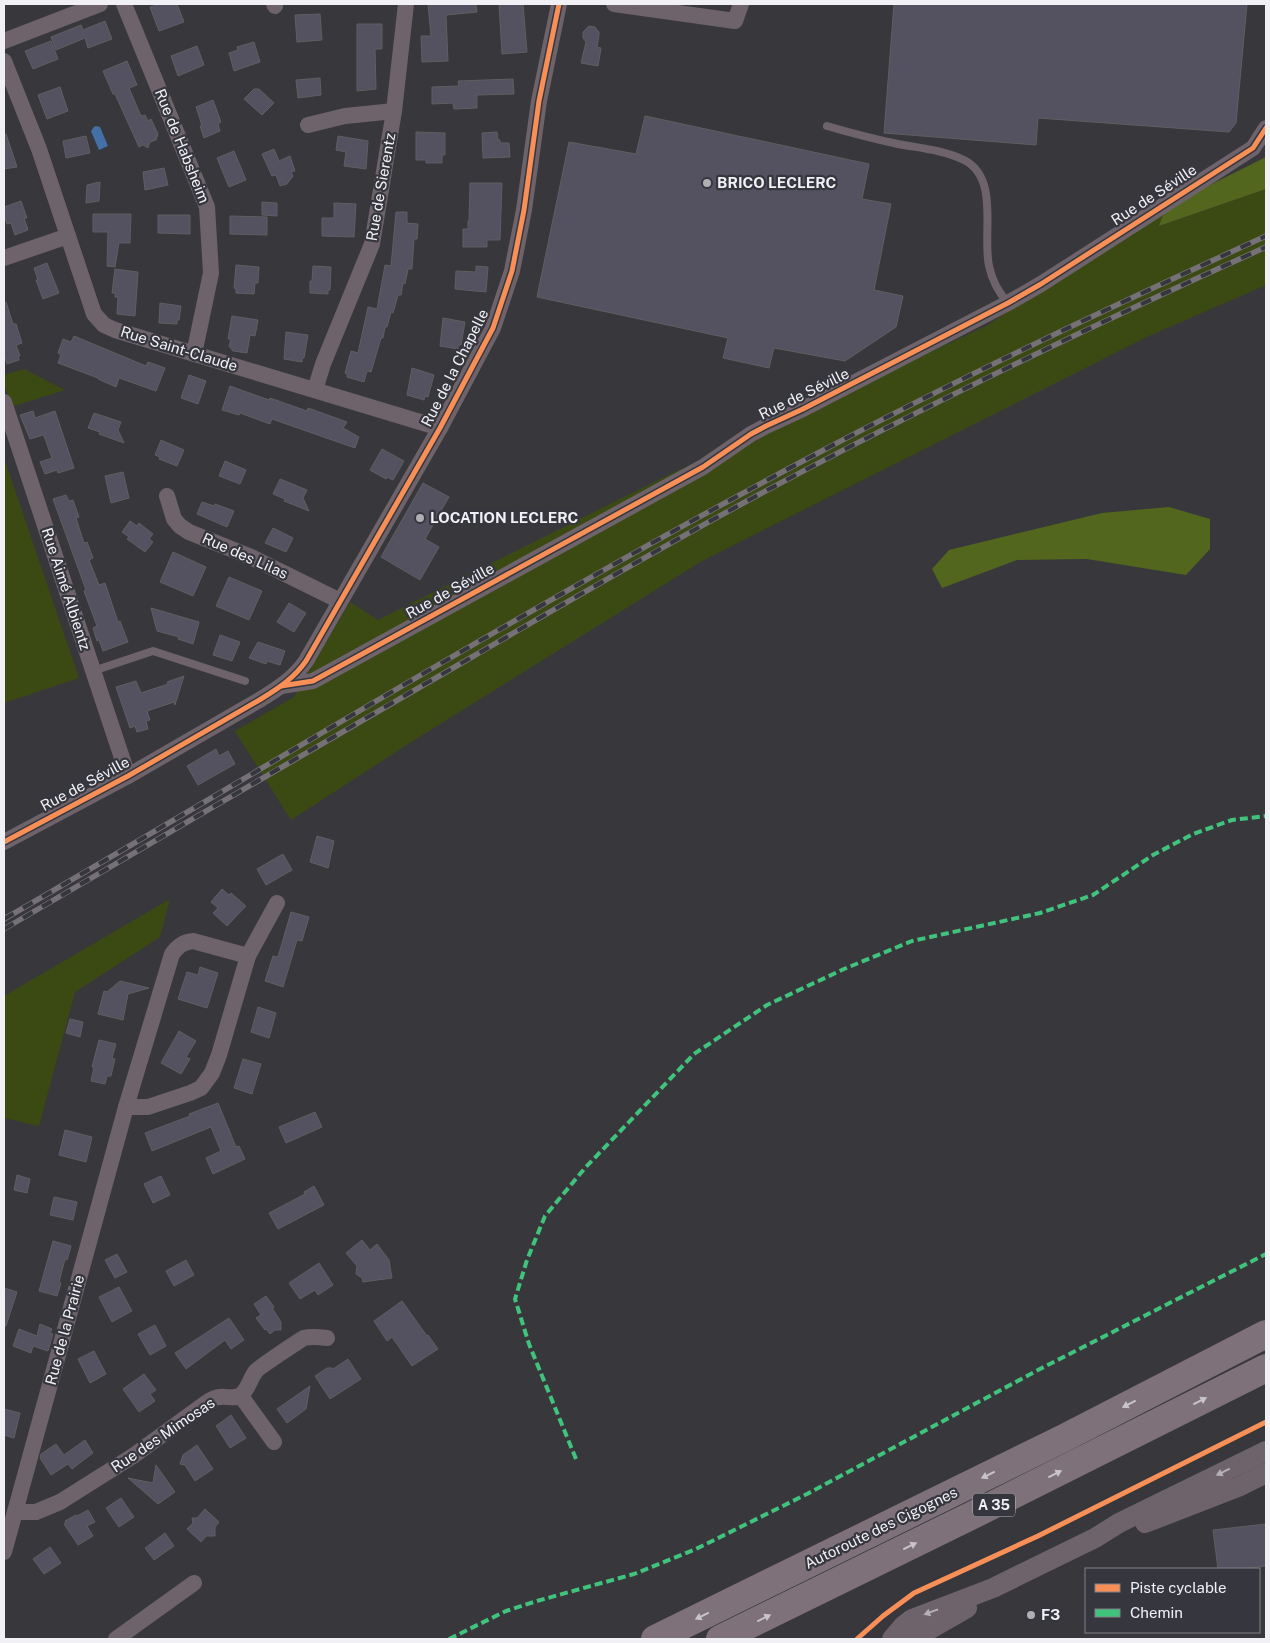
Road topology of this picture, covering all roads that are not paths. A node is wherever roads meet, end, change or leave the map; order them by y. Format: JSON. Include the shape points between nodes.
{"nodes":[{"id":1,"x":100,"y":4,"type":"edge"},
{"id":2,"x":124,"y":4,"type":"edge"},
{"id":3,"x":406,"y":4,"type":"edge"},
{"id":4,"x":560,"y":4,"type":"edge"},
{"id":5,"x":614,"y":4,"type":"edge"},
{"id":6,"x":741,"y":4,"type":"edge"},
{"id":7,"x":4,"y":41,"type":"edge"},
{"id":8,"x":4,"y":61,"type":"edge"},
{"id":9,"x":394,"y":111,"type":"junction"},
{"id":10,"x":308,"y":125,"type":"dead end"},
{"id":11,"x":827,"y":126,"type":"dead end"},
{"id":12,"x":1266,"y":128,"type":"edge"},
{"id":13,"x":68,"y":236,"type":"junction"},
{"id":14,"x":4,"y":258,"type":"edge"},
{"id":15,"x":1008,"y":303,"type":"junction"},
{"id":16,"x":194,"y":354,"type":"junction"},
{"id":17,"x":315,"y":390,"type":"junction"},
{"id":18,"x":4,"y":402,"type":"edge"},
{"id":19,"x":440,"y":428,"type":"junction"},
{"id":20,"x":166,"y":496,"type":"dead end"},
{"id":21,"x":340,"y":601,"type":"junction"},
{"id":22,"x":93,"y":671,"type":"junction"},
{"id":23,"x":245,"y":681,"type":"dead end"},
{"id":24,"x":286,"y":683,"type":"junction"},
{"id":25,"x":128,"y":776,"type":"junction"},
{"id":26,"x":4,"y":842,"type":"edge"},
{"id":27,"x":277,"y":903,"type":"dead end"},
{"id":28,"x":248,"y":956,"type":"junction"},
{"id":29,"x":126,"y":1108,"type":"junction"},
{"id":30,"x":1266,"y":1334,"type":"edge"},
{"id":31,"x":327,"y":1338,"type":"dead end"},
{"id":32,"x":1266,"y":1368,"type":"edge"},
{"id":33,"x":241,"y":1396,"type":"junction"},
{"id":34,"x":274,"y":1442,"type":"dead end"},
{"id":35,"x":1266,"y":1451,"type":"edge"},
{"id":36,"x":1266,"y":1473,"type":"edge"},
{"id":37,"x":15,"y":1512,"type":"junction"},
{"id":38,"x":1095,"y":1538,"type":"junction"},
{"id":39,"x":4,"y":1552,"type":"edge"},
{"id":40,"x":194,"y":1583,"type":"dead end"},
{"id":41,"x":993,"y":1588,"type":"junction"},
{"id":42,"x":116,"y":1639,"type":"edge"},
{"id":43,"x":655,"y":1639,"type":"edge"},
{"id":44,"x":720,"y":1639,"type":"edge"},
{"id":45,"x":892,"y":1639,"type":"edge"},
{"id":46,"x":916,"y":1639,"type":"edge"}],
"edges":[{"from":1,"to":7,"type":"street"},
{"from":2,"to":16,"type":"street","name":"Rue de Habsheim","via":[[207,207],[211,273]]},
{"from":3,"to":9,"type":"street","name":"Rue de Sierentz"},
{"from":4,"to":19,"type":"street","name":"Rue de la Chapelle","via":[[539,101],[512,271],[493,328]]},
{"from":5,"to":6,"type":"street","via":[[735,21]]},
{"from":8,"to":13,"type":"street","name":"Rue Saint-Claude"},
{"from":9,"to":10,"type":"street","via":[[345,116]]},
{"from":9,"to":17,"type":"street","name":"Rue de Sierentz","via":[[372,244]]},
{"from":11,"to":15,"type":"lane","via":[[951,154],[976,168],[986,191],[989,267],[999,293]]},
{"from":12,"to":15,"type":"street","name":"Rue de Séville","via":[[1252,148]]},
{"from":13,"to":14,"type":"street"},
{"from":13,"to":16,"type":"street","name":"Rue Saint-Claude","via":[[94,314],[104,324],[114,330]]},
{"from":15,"to":24,"type":"street","name":"Rue de Séville","via":[[751,434],[703,467],[340,666]]},
{"from":16,"to":17,"type":"street","name":"Rue Saint-Claude"},
{"from":17,"to":19,"type":"street","name":"Rue Saint-Claude"},
{"from":18,"to":22,"type":"street","name":"Rue Aimé Albientz"},
{"from":19,"to":21,"type":"street","name":"Rue de la Chapelle"},
{"from":20,"to":21,"type":"street","name":"Rue des Lilas","via":[[174,519],[189,532],[251,557]]},
{"from":21,"to":24,"type":"street","name":"Rue de la Chapelle","via":[[306,661]]},
{"from":22,"to":23,"type":"lane","via":[[152,651]]},
{"from":22,"to":25,"type":"street","name":"Rue Aimé Albientz"},
{"from":24,"to":25,"type":"street","name":"Rue de Séville"},
{"from":25,"to":26,"type":"street","name":"Rue de Séville"},
{"from":27,"to":28,"type":"street"},
{"from":28,"to":29,"type":"street","via":[[219,1055],[201,1088],[148,1107]]},
{"from":28,"to":29,"type":"street","name":"Rue de la Prairie","via":[[193,941],[178,946],[172,954]]},
{"from":29,"to":37,"type":"street","name":"Rue de la Prairie"},
{"from":30,"to":43,"type":"highway","name":"Autoroute des Cigognes","number":"A 35","one_way":true},
{"from":31,"to":33,"type":"street","via":[[304,1338],[257,1369]]},
{"from":44,"to":32,"type":"highway","name":"Autoroute des Cigognes","number":"A 35","one_way":true},
{"from":33,"to":34,"type":"street"},
{"from":33,"to":37,"type":"street","name":"Rue des Mimosas","via":[[222,1396],[206,1403],[133,1456],[60,1502],[36,1512]]},
{"from":35,"to":38,"type":"street","one_way":true},
{"from":36,"to":38,"type":"street","via":[[1152,1521]]},
{"from":37,"to":39,"type":"street","name":"Rue de la Prairie"},
{"from":38,"to":41,"type":"street"},
{"from":40,"to":42,"type":"street"},
{"from":41,"to":45,"type":"street","one_way":true,"via":[[912,1619]]},
{"from":41,"to":46,"type":"street","via":[[973,1605]]}]}
